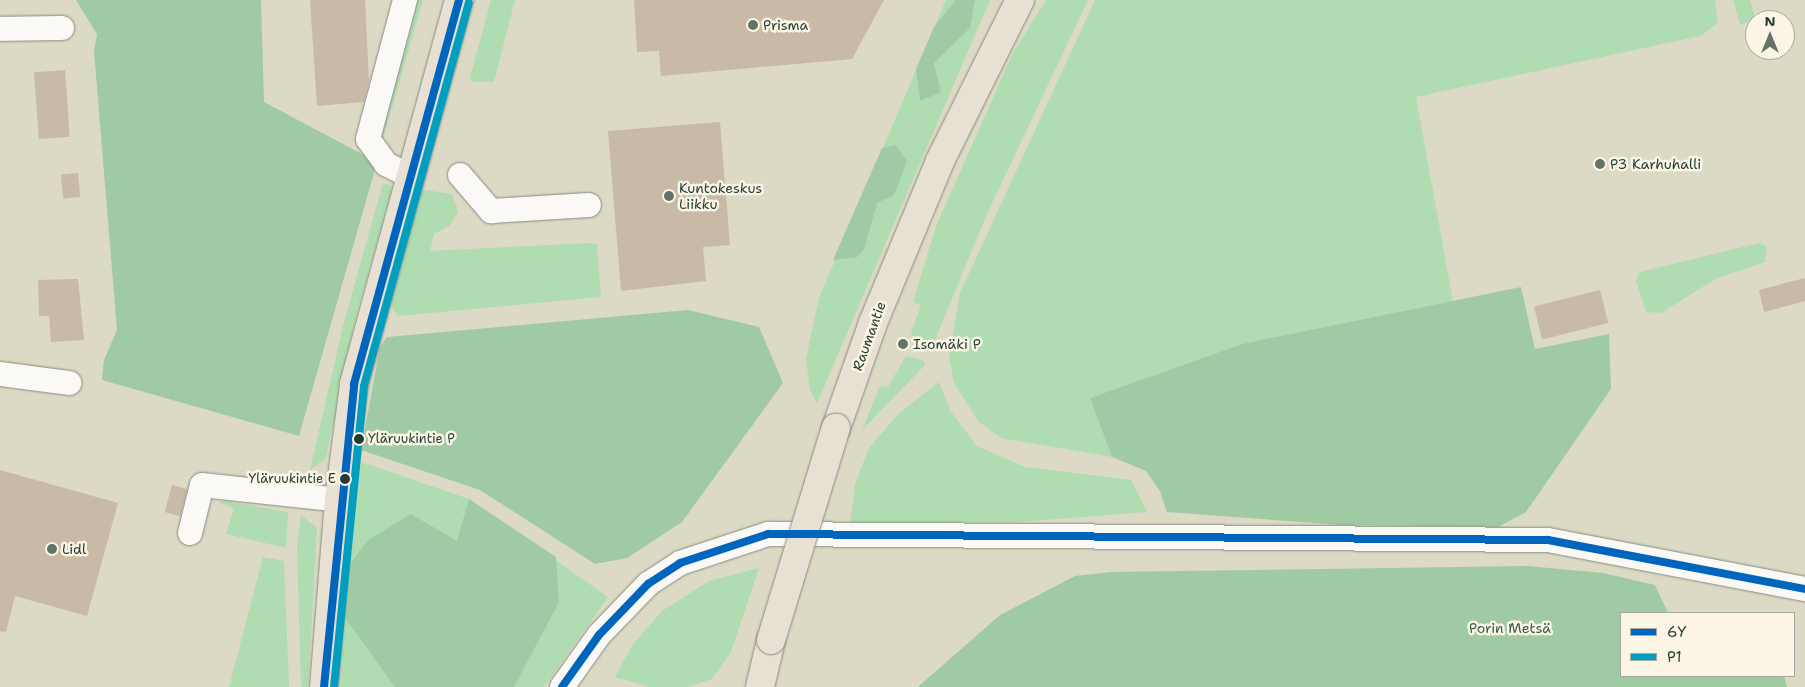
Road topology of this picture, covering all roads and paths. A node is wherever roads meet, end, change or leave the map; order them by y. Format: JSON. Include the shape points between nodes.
{"nodes":[{"id":1,"x":405,"y":0,"type":"edge"},
{"id":2,"x":458,"y":0,"type":"edge"},
{"id":3,"x":1020,"y":0,"type":"edge"},
{"id":4,"x":62,"y":28,"type":"dead end"},
{"id":5,"x":0,"y":29,"type":"edge"},
{"id":6,"x":460,"y":175,"type":"dead end"},
{"id":7,"x":410,"y":176,"type":"junction"},
{"id":8,"x":589,"y":205,"type":"dead end"},
{"id":9,"x":0,"y":374,"type":"edge"},
{"id":10,"x":69,"y":383,"type":"dead end"},
{"id":11,"x":339,"y":500,"type":"junction"},
{"id":12,"x":190,"y":533,"type":"dead end"},
{"id":13,"x":1805,"y":589,"type":"edge"},
{"id":14,"x":324,"y":687,"type":"edge"},
{"id":15,"x":562,"y":687,"type":"edge"},
{"id":16,"x":760,"y":687,"type":"edge"}],
"edges":[{"from":1,"to":7,"type":"street","via":[[368,139],[386,164]]},
{"from":2,"to":7,"type":"main road"},
{"from":3,"to":16,"type":"main road","name":"Raumantie","bridge":true,"via":[[940,161],[873,323],[836,428],[771,640]]},
{"from":4,"to":5,"type":"street"},
{"from":6,"to":8,"type":"street","via":[[491,212]]},
{"from":7,"to":11,"type":"main road","via":[[354,384]]},
{"from":9,"to":10,"type":"street"},
{"from":11,"to":12,"type":"street","via":[[202,485]]},
{"from":11,"to":14,"type":"main road"},
{"from":13,"to":15,"type":"street","via":[[1548,540],[768,534],[680,563],[648,584],[599,635]]}]}
